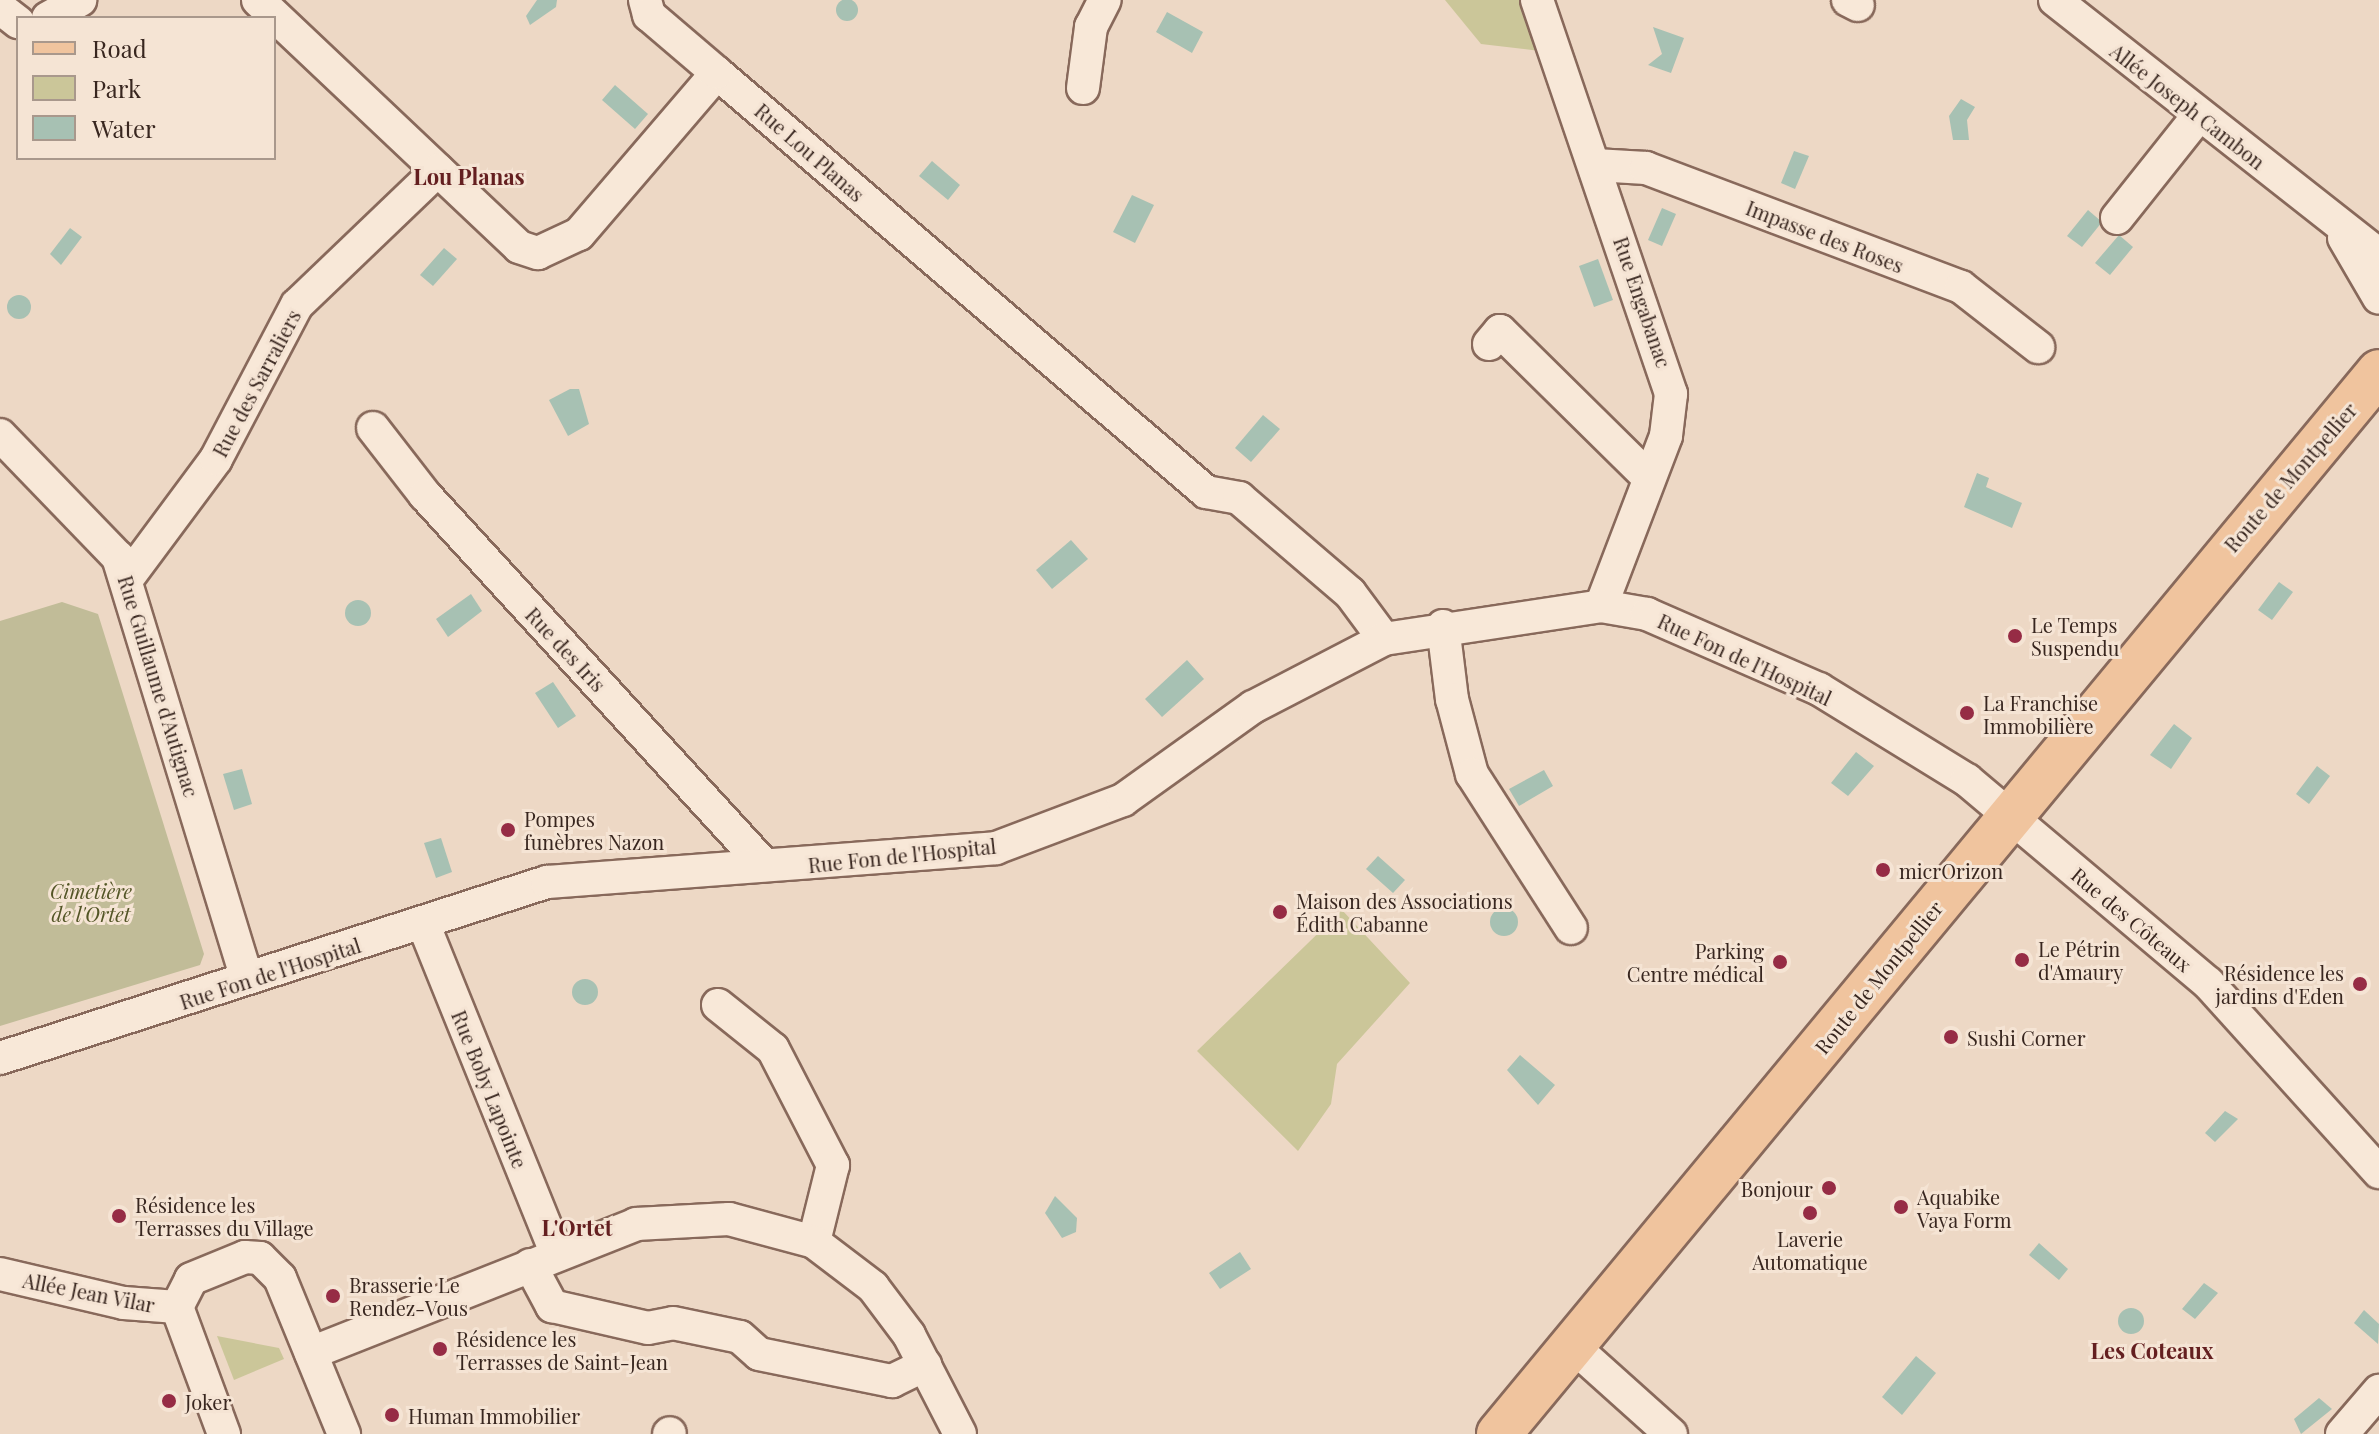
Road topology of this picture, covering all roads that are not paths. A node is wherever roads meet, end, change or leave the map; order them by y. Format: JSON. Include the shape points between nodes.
{"nodes":[{"id":1,"x":80,"y":0,"type":"edge"},
{"id":2,"x":258,"y":0,"type":"edge"},
{"id":3,"x":645,"y":0,"type":"edge"},
{"id":4,"x":1105,"y":0,"type":"edge"},
{"id":5,"x":1537,"y":0,"type":"edge"},
{"id":6,"x":2055,"y":0,"type":"edge"},
{"id":7,"x":0,"y":8,"type":"edge"},
{"id":8,"x":52,"y":16,"type":"edge"},
{"id":9,"x":275,"y":16,"type":"edge"},
{"id":10,"x":276,"y":17,"type":"edge"},
{"id":11,"x":16,"y":20,"type":"edge"},
{"id":12,"x":717,"y":73,"type":"junction"},
{"id":13,"x":1083,"y":88,"type":"dead end"},
{"id":14,"x":2199,"y":115,"type":"junction"},
{"id":15,"x":1595,"y":165,"type":"junction"},
{"id":16,"x":438,"y":170,"type":"junction"},
{"id":17,"x":2322,"y":211,"type":"junction"},
{"id":18,"x":2117,"y":218,"type":"dead end"},
{"id":19,"x":2378,"y":234,"type":"edge"},
{"id":20,"x":2379,"y":298,"type":"edge"},
{"id":21,"x":1489,"y":344,"type":"dead end"},
{"id":22,"x":2038,"y":347,"type":"dead end"},
{"id":23,"x":2379,"y":372,"type":"edge"},
{"id":24,"x":373,"y":428,"type":"dead end"},
{"id":25,"x":0,"y":435,"type":"edge"},
{"id":26,"x":1649,"y":478,"type":"junction"},
{"id":27,"x":127,"y":579,"type":"junction"},
{"id":28,"x":1601,"y":606,"type":"junction"},
{"id":29,"x":1443,"y":626,"type":"junction"},
{"id":30,"x":1384,"y":639,"type":"junction"},
{"id":31,"x":2009,"y":814,"type":"junction"},
{"id":32,"x":764,"y":865,"type":"junction"},
{"id":33,"x":423,"y":923,"type":"junction"},
{"id":34,"x":1571,"y":928,"type":"dead end"},
{"id":35,"x":247,"y":978,"type":"junction"},
{"id":36,"x":718,"y":1005,"type":"dead end"},
{"id":37,"x":0,"y":1058,"type":"edge"},
{"id":38,"x":2379,"y":1172,"type":"edge"},
{"id":39,"x":814,"y":1242,"type":"junction"},
{"id":40,"x":543,"y":1260,"type":"junction"},
{"id":41,"x":0,"y":1274,"type":"edge"},
{"id":42,"x":177,"y":1307,"type":"junction"},
{"id":43,"x":1575,"y":1348,"type":"junction"},
{"id":44,"x":311,"y":1353,"type":"junction"},
{"id":45,"x":925,"y":1365,"type":"junction"},
{"id":46,"x":2379,"y":1391,"type":"edge"},
{"id":47,"x":224,"y":1434,"type":"edge"},
{"id":48,"x":344,"y":1434,"type":"edge"},
{"id":49,"x":960,"y":1434,"type":"edge"},
{"id":50,"x":1499,"y":1434,"type":"edge"},
{"id":51,"x":1671,"y":1434,"type":"edge"},
{"id":52,"x":2342,"y":1434,"type":"edge"}],
"edges":[{"from":1,"to":8,"type":"street"},
{"from":2,"to":9,"type":"street"},
{"from":3,"to":12,"type":"street","name":"Rue Lou Planas","via":[[649,15]]},
{"from":4,"to":13,"type":"street","via":[[1091,27]]},
{"from":5,"to":15,"type":"street","name":"Rue Engabanac"},
{"from":6,"to":14,"type":"street","name":"Allée Joseph Cambon"},
{"from":7,"to":11,"type":"street"},
{"from":10,"to":16,"type":"street"},
{"from":12,"to":16,"type":"street","via":[[561,246],[538,253],[519,247]]},
{"from":12,"to":30,"type":"street","name":"Rue Lou Planas","via":[[1206,492],[1239,498],[1350,593]]},
{"from":14,"to":17,"type":"street","name":"Allée Joseph Cambon"},
{"from":14,"to":18,"type":"street"},
{"from":15,"to":22,"type":"street","name":"Impasse des Roses","via":[[1646,168],[1961,287]]},
{"from":15,"to":26,"type":"street","name":"Rue Engabanac","via":[[1671,394]]},
{"from":16,"to":27,"type":"street","name":"Rue des Sarraliers","via":[[297,305],[216,459]]},
{"from":17,"to":19,"type":"street","name":"Allée Joseph Cambon"},
{"from":17,"to":20,"type":"street","name":"Allée Joseph Cambon","via":[[2360,258]]},
{"from":21,"to":26,"type":"street","via":[[1500,331]]},
{"from":23,"to":31,"type":"main road","name":"Route de Montpellier"},
{"from":24,"to":32,"type":"street","name":"Rue des Iris","via":[[425,495]]},
{"from":25,"to":27,"type":"street","name":"Rue Guillaume d'Autignac","via":[[118,557]]},
{"from":26,"to":28,"type":"street","name":"Rue Engabanac"},
{"from":27,"to":35,"type":"street","name":"Rue Guillaume d'Autignac"},
{"from":28,"to":29,"type":"street","name":"Rue Fon de l'Hospital"},
{"from":28,"to":31,"type":"street","name":"Rue Fon de l'Hospital","via":[[1647,614],[1819,689]]},
{"from":29,"to":30,"type":"street","name":"Rue Fon de l'Hospital"},
{"from":29,"to":34,"type":"street","via":[[1452,699],[1472,774]]},
{"from":30,"to":32,"type":"street","name":"Rue Fon de l'Hospital","via":[[1321,667],[1123,800],[1065,825],[996,848]]},
{"from":31,"to":38,"type":"street","name":"Rue des Côteaux","via":[[2208,983]]},
{"from":31,"to":43,"type":"main road","name":"Route de Montpellier"},
{"from":32,"to":33,"type":"street","name":"Rue Fon de l'Hospital","via":[[547,882]]},
{"from":33,"to":35,"type":"street","name":"Rue Fon de l'Hospital"},
{"from":33,"to":40,"type":"street","name":"Rue Boby Lapointe"},
{"from":35,"to":37,"type":"street","name":"Rue Fon de l'Hospital"},
{"from":36,"to":39,"type":"street","via":[[773,1049],[833,1165]]},
{"from":39,"to":40,"type":"street","via":[[773,1227],[686,1216],[636,1224]]},
{"from":39,"to":45,"type":"street","via":[[873,1287]]},
{"from":40,"to":44,"type":"street"},
{"from":40,"to":45,"type":"street","name":"Rue Boby Lapointe","via":[[552,1306],[648,1328],[673,1323],[727,1334],[759,1354],[892,1381]]},
{"from":41,"to":42,"type":"street","name":"Allée Jean Vilar","via":[[124,1303]]},
{"from":42,"to":44,"type":"street","via":[[191,1279],[260,1258],[280,1278]]},
{"from":42,"to":47,"type":"street"},
{"from":43,"to":50,"type":"main road","name":"Route de Montpellier"},
{"from":43,"to":51,"type":"street"},
{"from":44,"to":48,"type":"street"},
{"from":45,"to":49,"type":"street"},
{"from":46,"to":52,"type":"street"}]}
